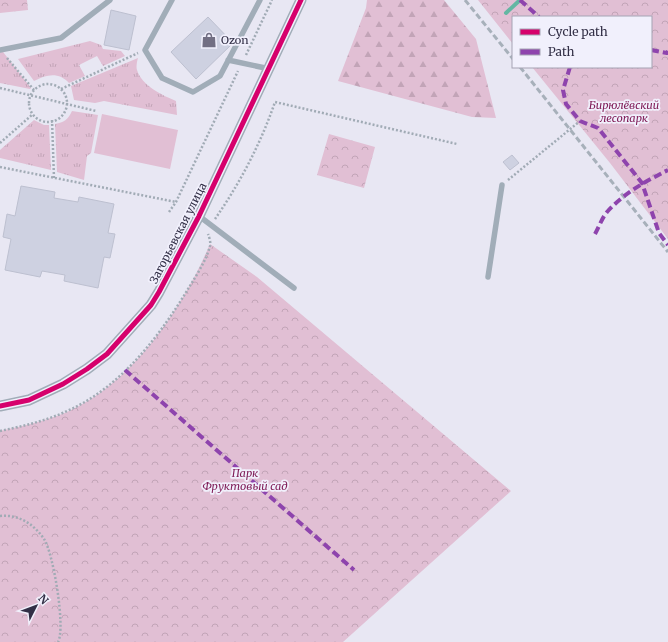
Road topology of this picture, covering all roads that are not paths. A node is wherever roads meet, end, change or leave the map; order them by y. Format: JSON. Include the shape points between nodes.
{"nodes":[{"id":1,"x":110,"y":0,"type":"edge"},
{"id":2,"x":172,"y":0,"type":"edge"},
{"id":3,"x":260,"y":0,"type":"edge"},
{"id":4,"x":301,"y":0,"type":"edge"},
{"id":5,"x":0,"y":50,"type":"edge"},
{"id":6,"x":228,"y":60,"type":"junction"},
{"id":7,"x":270,"y":69,"type":"junction"},
{"id":8,"x":502,"y":185,"type":"road end"},
{"id":9,"x":199,"y":216,"type":"junction"},
{"id":10,"x":488,"y":277,"type":"dead end"},
{"id":11,"x":294,"y":288,"type":"dead end"},
{"id":12,"x":0,"y":406,"type":"edge"}],
"edges":[{"from":1,"to":5,"type":"lane","via":[[61,38]]},
{"from":2,"to":6,"type":"lane","via":[[145,50],[162,78],[193,92],[220,76]]},
{"from":3,"to":6,"type":"lane"},
{"from":4,"to":7,"type":"street","name":"Загорьевская улица"},
{"from":6,"to":7,"type":"lane"},
{"from":7,"to":9,"type":"street","name":"Загорьевская улица"},
{"from":8,"to":10,"type":"lane"},
{"from":9,"to":11,"type":"lane"},
{"from":9,"to":12,"type":"street","name":"Загорьевская улица","via":[[159,292],[107,354],[63,384],[29,400]]}]}
